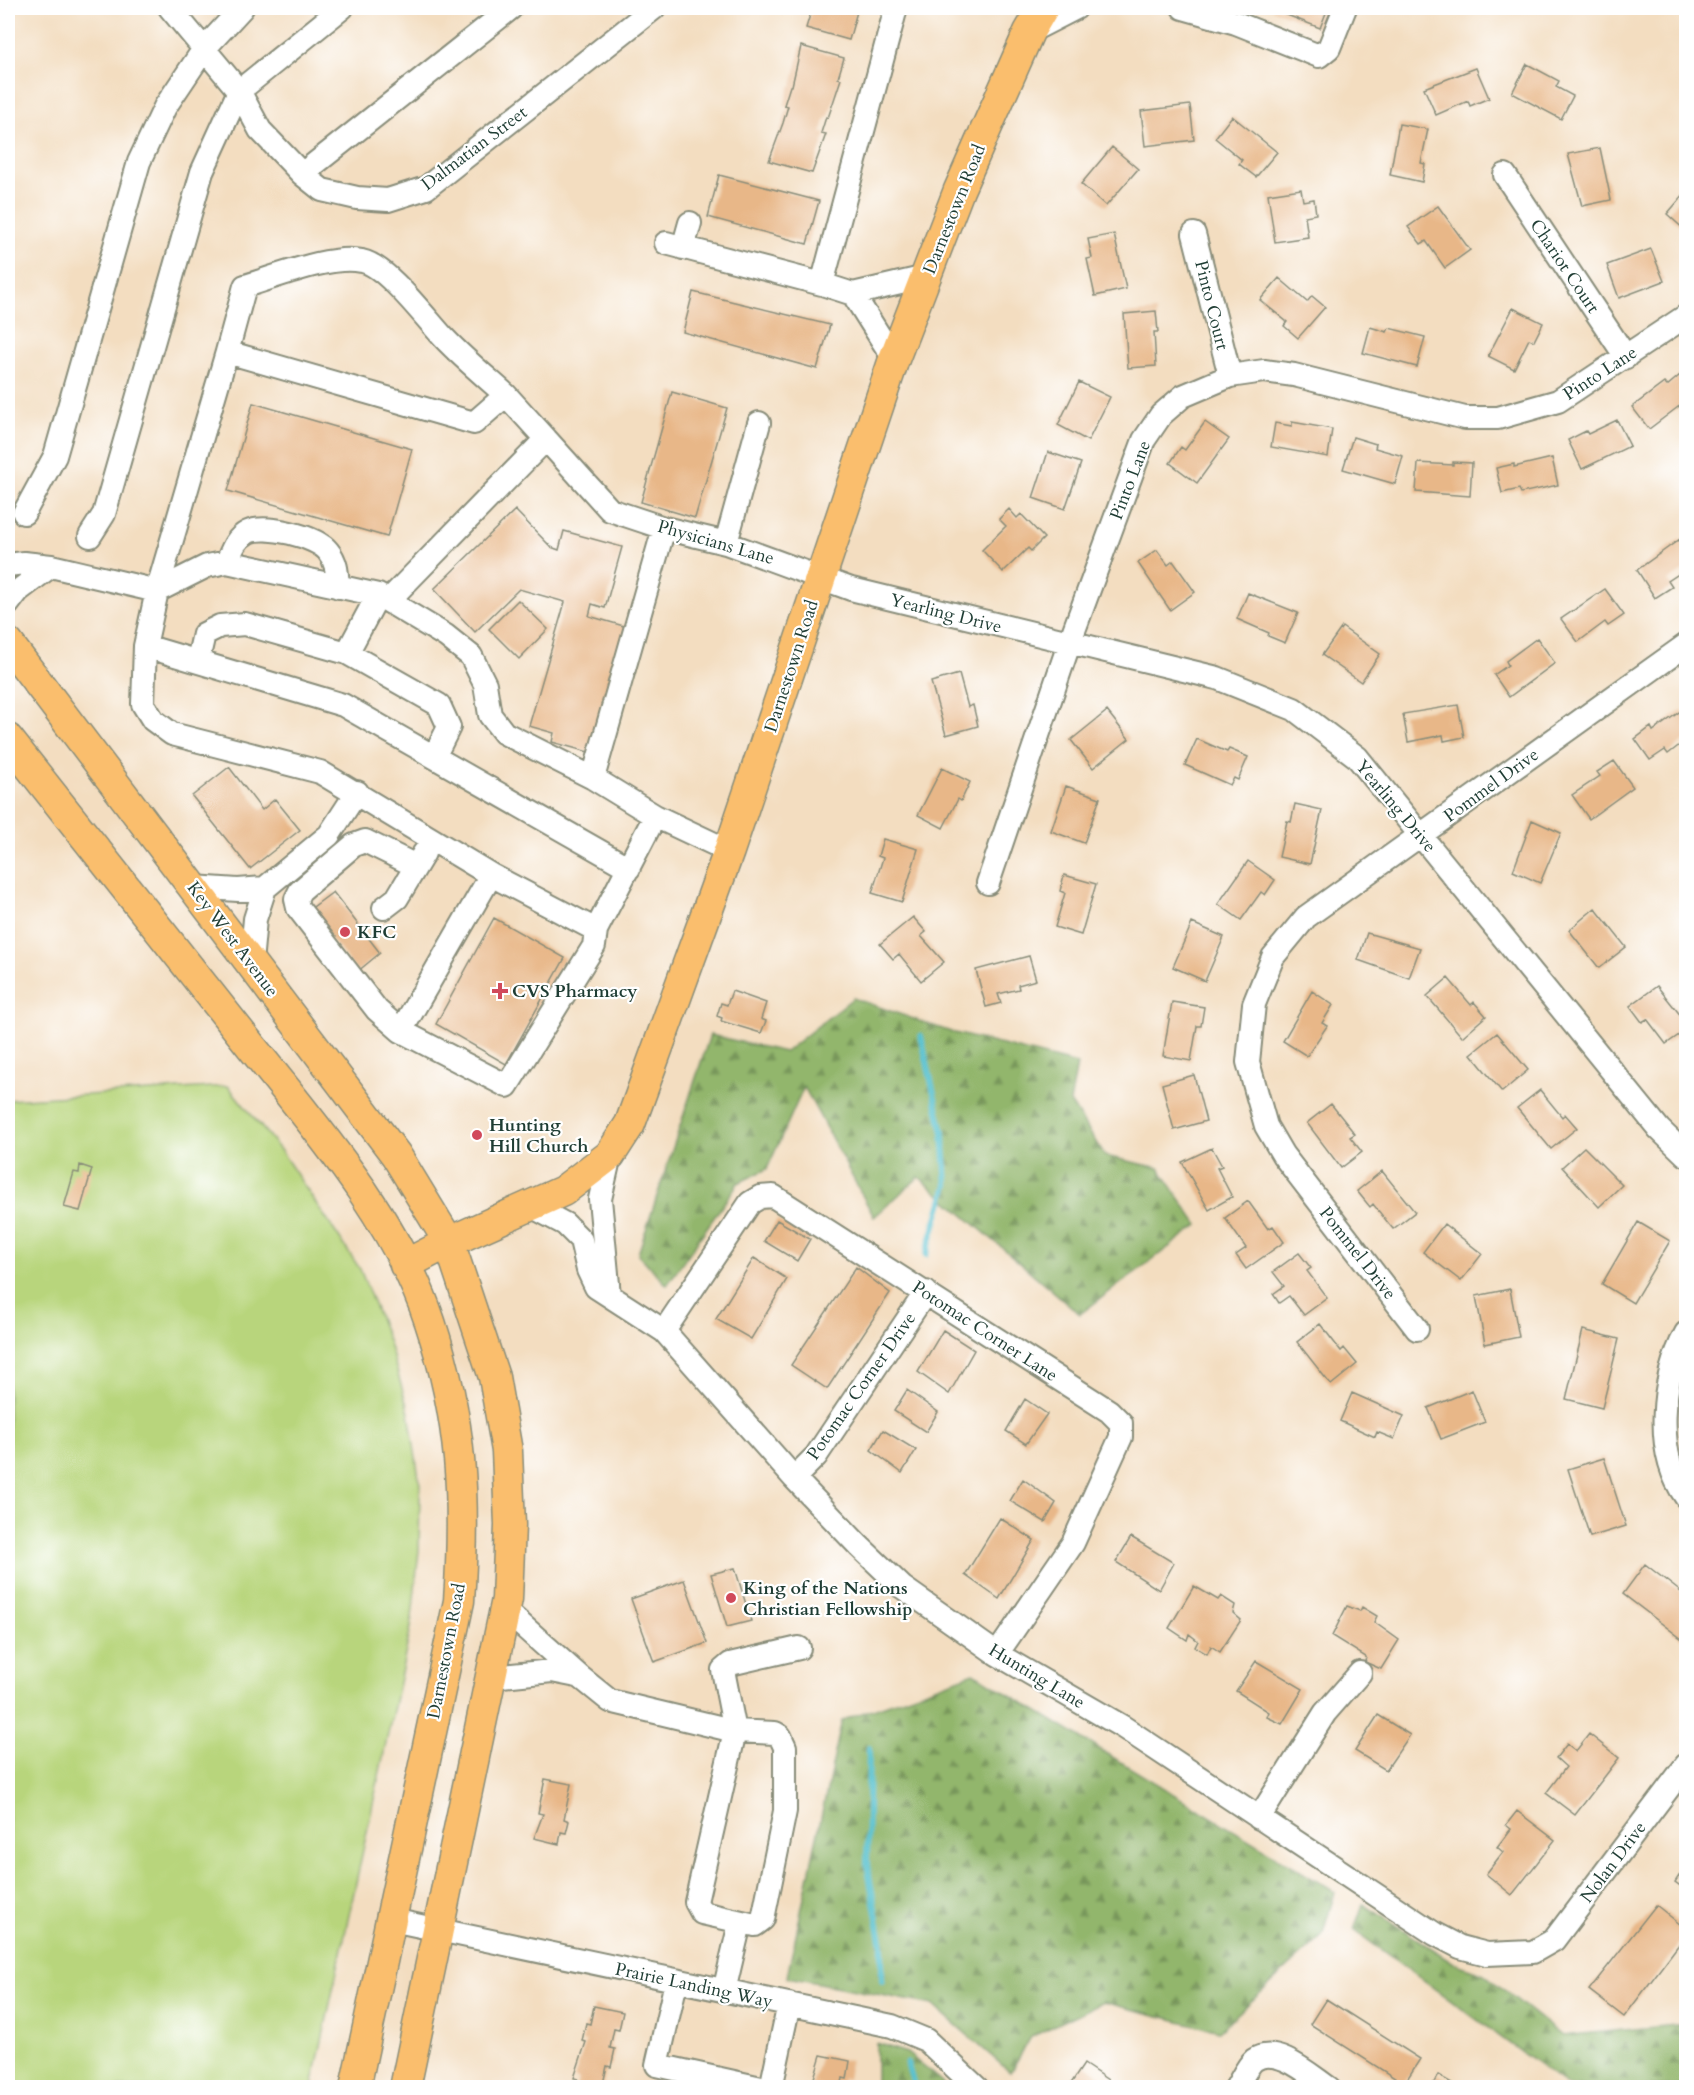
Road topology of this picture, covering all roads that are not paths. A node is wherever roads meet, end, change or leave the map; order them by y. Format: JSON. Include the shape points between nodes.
{"nodes":[{"id":1,"x":170,"y":8,"type":"edge"},
{"id":2,"x":242,"y":8,"type":"edge"},
{"id":3,"x":342,"y":8,"type":"edge"},
{"id":4,"x":511,"y":8,"type":"edge"},
{"id":5,"x":654,"y":8,"type":"edge"},
{"id":6,"x":896,"y":8,"type":"edge"},
{"id":7,"x":1076,"y":8,"type":"edge"},
{"id":8,"x":1183,"y":8,"type":"edge"},
{"id":9,"x":1346,"y":8,"type":"edge"},
{"id":10,"x":1036,"y":20,"type":"edge"},
{"id":11,"x":204,"y":49,"type":"junction"},
{"id":12,"x":239,"y":91,"type":"junction"},
{"id":13,"x":302,"y":174,"type":"junction"},
{"id":14,"x":1504,"y":175,"type":"dead end"},
{"id":15,"x":690,"y":223,"type":"dead end"},
{"id":16,"x":1194,"y":234,"type":"dead end"},
{"id":17,"x":926,"y":277,"type":"junction"},
{"id":18,"x":822,"y":284,"type":"junction"},
{"id":19,"x":853,"y":294,"type":"junction"},
{"id":20,"x":1686,"y":316,"type":"edge"},
{"id":21,"x":227,"y":352,"type":"junction"},
{"id":22,"x":1626,"y":357,"type":"junction"},
{"id":23,"x":894,"y":359,"type":"junction"},
{"id":24,"x":1230,"y":376,"type":"junction"},
{"id":25,"x":506,"y":395,"type":"junction"},
{"id":26,"x":759,"y":423,"type":"dead end"},
{"id":27,"x":546,"y":438,"type":"junction"},
{"id":28,"x":24,"y":513,"type":"dead end"},
{"id":29,"x":664,"y":528,"type":"junction"},
{"id":30,"x":90,"y":536,"type":"dead end"},
{"id":31,"x":726,"y":543,"type":"junction"},
{"id":32,"x":227,"y":562,"type":"junction"},
{"id":33,"x":8,"y":565,"type":"edge"},
{"id":34,"x":51,"y":566,"type":"junction"},
{"id":35,"x":821,"y":577,"type":"junction"},
{"id":36,"x":338,"y":586,"type":"junction"},
{"id":37,"x":157,"y":591,"type":"junction"},
{"id":38,"x":383,"y":598,"type":"junction"},
{"id":39,"x":8,"y":604,"type":"edge"},
{"id":40,"x":8,"y":643,"type":"edge"},
{"id":41,"x":1069,"y":644,"type":"junction"},
{"id":42,"x":1686,"y":645,"type":"edge"},
{"id":43,"x":145,"y":646,"type":"junction"},
{"id":44,"x":347,"y":653,"type":"junction"},
{"id":45,"x":198,"y":660,"type":"junction"},
{"id":46,"x":8,"y":739,"type":"edge"},
{"id":47,"x":435,"y":755,"type":"junction"},
{"id":48,"x":593,"y":778,"type":"junction"},
{"id":49,"x":357,"y":792,"type":"junction"},
{"id":50,"x":655,"y":816,"type":"junction"},
{"id":51,"x":1421,"y":835,"type":"junction"},
{"id":52,"x":433,"y":840,"type":"junction"},
{"id":53,"x":729,"y":851,"type":"junction"},
{"id":54,"x":416,"y":866,"type":"junction"},
{"id":55,"x":629,"y":868,"type":"junction"},
{"id":56,"x":491,"y":875,"type":"junction"},
{"id":57,"x":988,"y":883,"type":"dead end"},
{"id":58,"x":194,"y":887,"type":"junction"},
{"id":59,"x":265,"y":888,"type":"junction"},
{"id":60,"x":384,"y":908,"type":"dead end"},
{"id":61,"x":596,"y":930,"type":"junction"},
{"id":62,"x":251,"y":963,"type":"junction"},
{"id":63,"x":400,"y":1031,"type":"junction"},
{"id":64,"x":610,"y":1155,"type":"junction"},
{"id":65,"x":1686,"y":1155,"type":"edge"},
{"id":66,"x":531,"y":1206,"type":"junction"},
{"id":67,"x":449,"y":1242,"type":"junction"},
{"id":68,"x":405,"y":1265,"type":"junction"},
{"id":69,"x":926,"y":1292,"type":"junction"},
{"id":70,"x":609,"y":1295,"type":"junction"},
{"id":71,"x":1417,"y":1329,"type":"dead end"},
{"id":72,"x":664,"y":1331,"type":"junction"},
{"id":73,"x":1686,"y":1334,"type":"edge"},
{"id":74,"x":794,"y":1478,"type":"junction"},
{"id":75,"x":1686,"y":1497,"type":"edge"},
{"id":76,"x":505,"y":1610,"type":"junction"},
{"id":77,"x":799,"y":1648,"type":"dead end"},
{"id":78,"x":997,"y":1654,"type":"junction"},
{"id":79,"x":1360,"y":1673,"type":"dead end"},
{"id":80,"x":579,"y":1676,"type":"junction"},
{"id":81,"x":492,"y":1677,"type":"junction"},
{"id":82,"x":735,"y":1731,"type":"junction"},
{"id":83,"x":1686,"y":1766,"type":"edge"},
{"id":84,"x":1259,"y":1818,"type":"junction"},
{"id":85,"x":392,"y":1920,"type":"junction"},
{"id":86,"x":740,"y":1923,"type":"junction"},
{"id":87,"x":437,"y":1931,"type":"junction"},
{"id":88,"x":1533,"y":1952,"type":"joint"},
{"id":89,"x":676,"y":1982,"type":"junction"},
{"id":90,"x":724,"y":1991,"type":"junction"},
{"id":91,"x":789,"y":2004,"type":"junction"},
{"id":92,"x":355,"y":2088,"type":"edge"},
{"id":93,"x":405,"y":2088,"type":"edge"},
{"id":94,"x":761,"y":2088,"type":"edge"},
{"id":95,"x":771,"y":2088,"type":"edge"},
{"id":96,"x":977,"y":2088,"type":"edge"},
{"id":97,"x":1236,"y":2088,"type":"edge"},
{"id":98,"x":1329,"y":2088,"type":"edge"}],
"edges":[{"from":1,"to":11,"type":"street","name":"Dalmatian Street"},
{"from":2,"to":11,"type":"street"},
{"from":3,"to":12,"type":"street"},
{"from":4,"to":13,"type":"street"},
{"from":5,"to":13,"type":"street","name":"Dalmatian Street","via":[[426,188],[388,200],[357,198],[322,190]]},
{"from":6,"to":18,"type":"street"},
{"from":7,"to":10,"type":"street"},
{"from":8,"to":9,"type":"street","via":[[1236,23],[1318,56],[1329,48]]},
{"from":10,"to":17,"type":"main road","name":"Darnestown Road","via":[[959,190]]},
{"from":11,"to":12,"type":"street","name":"Dalmatian Street"},
{"from":11,"to":28,"type":"street","via":[[165,107],[139,162],[55,456]]},
{"from":12,"to":13,"type":"street","name":"Dalmatian Street","via":[[260,130]]},
{"from":12,"to":30,"type":"street","via":[[202,172],[104,514]]},
{"from":14,"to":22,"type":"street","name":"Chariot Court"},
{"from":15,"to":18,"type":"street","via":[[675,245]]},
{"from":16,"to":24,"type":"street","name":"Pinto Court"},
{"from":17,"to":19,"type":"street"},
{"from":17,"to":23,"type":"main road","name":"Darnestown Road"},
{"from":18,"to":19,"type":"street"},
{"from":19,"to":23,"type":"street"},
{"from":20,"to":22,"type":"street","name":"Pinto Lane"},
{"from":21,"to":25,"type":"street","via":[[474,423]]},
{"from":21,"to":25,"type":"street","via":[[245,286],[339,260],[363,261],[379,270]]},
{"from":21,"to":37,"type":"street"},
{"from":22,"to":24,"type":"street","name":"Pinto Lane","via":[[1558,400],[1498,418],[1465,418],[1294,375],[1264,371]]},
{"from":23,"to":35,"type":"main road","name":"Darnestown Road"},
{"from":24,"to":41,"type":"street","name":"Pinto Lane","via":[[1183,396],[1161,416],[1144,440]]},
{"from":25,"to":27,"type":"street"},
{"from":26,"to":31,"type":"street"},
{"from":27,"to":29,"type":"street","name":"Physicians Lane","via":[[610,510]]},
{"from":27,"to":38,"type":"street"},
{"from":29,"to":31,"type":"street","name":"Physicians Lane"},
{"from":29,"to":48,"type":"street"},
{"from":31,"to":35,"type":"street","name":"Physicians Lane"},
{"from":32,"to":36,"type":"street"},
{"from":32,"to":36,"type":"street","via":[[234,543],[250,531],[272,530],[309,538],[327,549],[336,564]]},
{"from":32,"to":37,"type":"street","via":[[207,566]]},
{"from":33,"to":34,"type":"street","via":[[24,562]]},
{"from":34,"to":37,"type":"street"},
{"from":34,"to":39,"type":"street","via":[[18,591]]},
{"from":35,"to":41,"type":"street","name":"Yearling Drive","via":[[851,589]]},
{"from":35,"to":53,"type":"main road","name":"Darnestown Road"},
{"from":36,"to":38,"type":"street"},
{"from":37,"to":43,"type":"street"},
{"from":38,"to":44,"type":"street"},
{"from":38,"to":48,"type":"street","via":[[471,656],[485,684],[490,715],[504,733]]},
{"from":40,"to":58,"type":"main road","name":"Key West Avenue"},
{"from":41,"to":51,"type":"street","name":"Yearling Drive","via":[[1217,678],[1294,709],[1357,757]]},
{"from":41,"to":57,"type":"street","name":"Pinto Lane"},
{"from":42,"to":51,"type":"street","name":"Pommel Drive"},
{"from":43,"to":45,"type":"street"},
{"from":43,"to":49,"type":"street","via":[[143,704],[153,720],[172,734],[320,772]]},
{"from":44,"to":45,"type":"street","via":[[245,624],[220,626],[204,634]]},
{"from":44,"to":47,"type":"street","via":[[439,705],[449,727]]},
{"from":45,"to":47,"type":"street","via":[[343,705]]},
{"from":46,"to":68,"type":"main road","via":[[307,1117],[374,1210]]},
{"from":47,"to":55,"type":"street"},
{"from":48,"to":50,"type":"street"},
{"from":49,"to":52,"type":"street"},
{"from":49,"to":59,"type":"street","via":[[329,835]]},
{"from":50,"to":53,"type":"street"},
{"from":50,"to":55,"type":"street"},
{"from":51,"to":65,"type":"street","name":"Yearling Drive","via":[[1659,1129]]},
{"from":51,"to":71,"type":"street","name":"Pommel Drive","via":[[1306,917],[1273,957],[1254,1004],[1248,1062],[1266,1126],[1283,1155]]},
{"from":52,"to":54,"type":"street"},
{"from":52,"to":56,"type":"street"},
{"from":53,"to":64,"type":"main road","name":"Darnestown Road","via":[[630,1124]]},
{"from":54,"to":60,"type":"street","via":[[397,898]]},
{"from":54,"to":63,"type":"street","via":[[365,841],[354,845],[296,898],[298,908],[377,1010]]},
{"from":55,"to":61,"type":"street"},
{"from":56,"to":61,"type":"street"},
{"from":56,"to":63,"type":"street"},
{"from":58,"to":59,"type":"street"},
{"from":58,"to":62,"type":"main road","name":"Key West Avenue"},
{"from":59,"to":62,"type":"street","via":[[255,919]]},
{"from":61,"to":63,"type":"street","via":[[594,946],[507,1086]]},
{"from":62,"to":67,"type":"main road","name":"Key West Avenue","via":[[372,1122]]},
{"from":64,"to":66,"type":"main road","name":"Darnestown Road","via":[[563,1191]]},
{"from":64,"to":70,"type":"street","via":[[600,1199]]},
{"from":66,"to":67,"type":"main road","name":"Darnestown Road"},
{"from":66,"to":70,"type":"street","name":"Hunting Lane","via":[[565,1224],[581,1240],[588,1270],[597,1287]]},
{"from":67,"to":68,"type":"main road","name":"Darnestown Road"},
{"from":67,"to":76,"type":"main road","via":[[494,1377],[507,1450],[510,1525]]},
{"from":68,"to":85,"type":"main road","name":"Darnestown Road","via":[[429,1319],[449,1385],[460,1458],[464,1529],[459,1601]]},
{"from":69,"to":72,"type":"street","name":"Potomac Corner Lane","via":[[773,1196],[760,1197],[738,1219]]},
{"from":69,"to":74,"type":"street","name":"Potomac Corner Drive","via":[[816,1456]]},
{"from":69,"to":78,"type":"street","name":"Potomac Corner Lane","via":[[1109,1411],[1121,1423],[1121,1437],[1073,1543]]},
{"from":70,"to":72,"type":"street","name":"Hunting Lane"},
{"from":72,"to":74,"type":"street","name":"Hunting Lane"},
{"from":73,"to":75,"type":"street","via":[[1678,1348],[1665,1398],[1667,1451]]},
{"from":74,"to":78,"type":"street","name":"Hunting Lane","via":[[902,1587]]},
{"from":76,"to":80,"type":"street"},
{"from":76,"to":81,"type":"main road"},
{"from":77,"to":82,"type":"street","via":[[725,1667]]},
{"from":78,"to":84,"type":"street","name":"Hunting Lane","via":[[1122,1727]]},
{"from":79,"to":84,"type":"street","via":[[1325,1713]]},
{"from":80,"to":81,"type":"street","via":[[552,1671]]},
{"from":80,"to":82,"type":"street","via":[[610,1701]]},
{"from":81,"to":87,"type":"main road"},
{"from":82,"to":86,"type":"street","via":[[696,1902],[702,1913]]},
{"from":82,"to":86,"type":"street","via":[[775,1733],[785,1747],[785,1811],[763,1919],[755,1925]]},
{"from":83,"to":88,"type":"street","name":"Nolan Drive","via":[[1554,1940]]},
{"from":84,"to":88,"type":"street","name":"Hunting Lane","via":[[1460,1947],[1487,1954]]},
{"from":85,"to":87,"type":"street","name":"Prairie Landing Way"},
{"from":85,"to":92,"type":"main road","name":"Darnestown Road"},
{"from":86,"to":90,"type":"street"},
{"from":87,"to":89,"type":"street","name":"Prairie Landing Way"},
{"from":87,"to":93,"type":"main road"},
{"from":89,"to":90,"type":"street","name":"Prairie Landing Way"},
{"from":89,"to":94,"type":"street","via":[[657,2065]]},
{"from":90,"to":91,"type":"street","name":"Prairie Landing Way"},
{"from":91,"to":95,"type":"street"},
{"from":91,"to":96,"type":"street","name":"Prairie Landing Way","via":[[892,2026],[926,2040]]},
{"from":97,"to":98,"type":"street","via":[[1253,2061],[1265,2056],[1281,2057]]}]}
